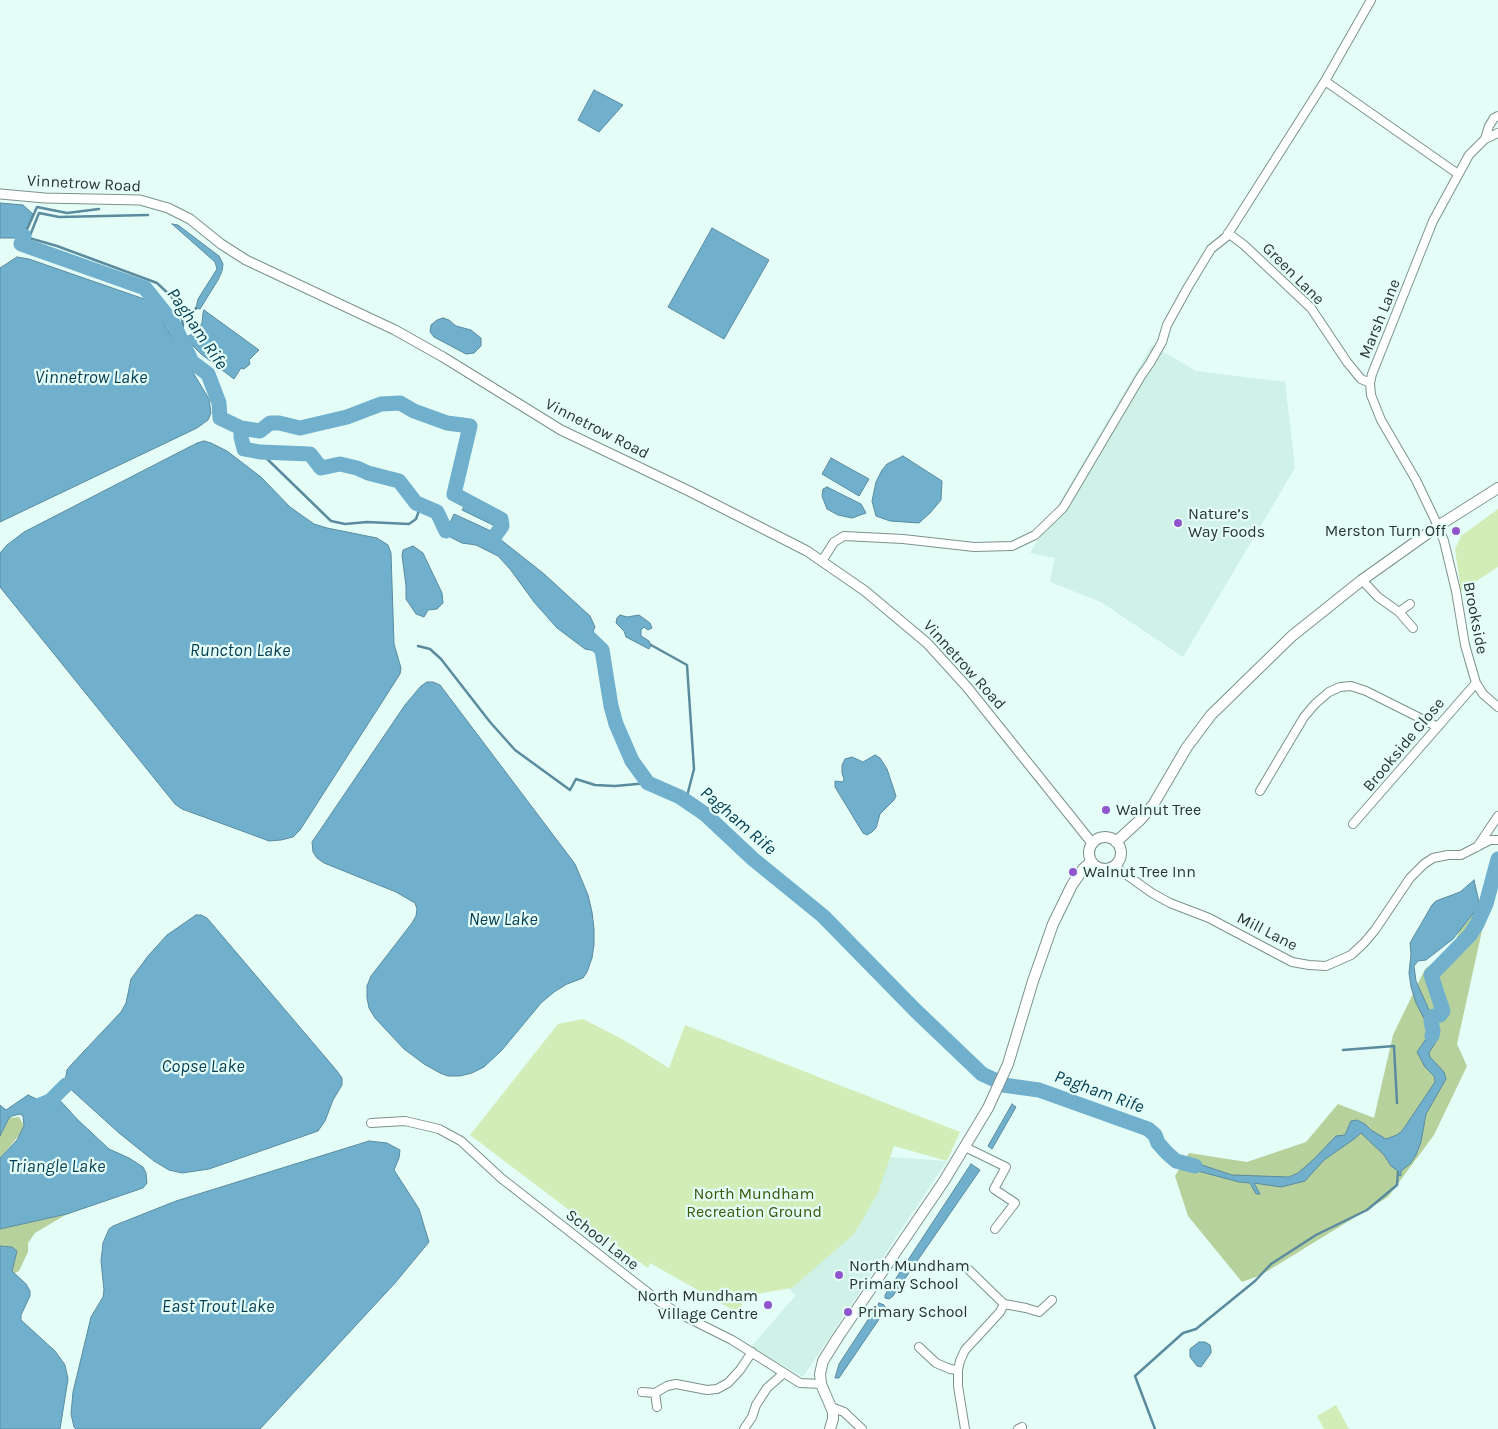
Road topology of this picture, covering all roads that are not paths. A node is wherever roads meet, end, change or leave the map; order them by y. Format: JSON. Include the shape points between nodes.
{"nodes":[{"id":1,"x":1371,"y":0,"type":"edge"},
{"id":2,"x":1325,"y":82,"type":"junction"},
{"id":3,"x":1498,"y":116,"type":"edge"},
{"id":4,"x":1498,"y":133,"type":"edge"},
{"id":5,"x":1485,"y":139,"type":"junction"},
{"id":6,"x":1458,"y":174,"type":"junction"},
{"id":7,"x":0,"y":194,"type":"edge"},
{"id":8,"x":1228,"y":233,"type":"junction"},
{"id":9,"x":1370,"y":383,"type":"junction"},
{"id":10,"x":1498,"y":488,"type":"edge"},
{"id":11,"x":1438,"y":526,"type":"junction"},
{"id":12,"x":822,"y":561,"type":"junction"},
{"id":13,"x":1362,"y":580,"type":"junction"},
{"id":14,"x":1410,"y":604,"type":"dead end"},
{"id":15,"x":1399,"y":612,"type":"junction"},
{"id":16,"x":1413,"y":628,"type":"dead end"},
{"id":17,"x":1476,"y":683,"type":"junction"},
{"id":18,"x":1498,"y":707,"type":"edge"},
{"id":19,"x":1438,"y":727,"type":"junction"},
{"id":20,"x":1268,"y":779,"type":"junction"},
{"id":21,"x":1275,"y":784,"type":"dead end"},
{"id":22,"x":1260,"y":790,"type":"dead end"},
{"id":23,"x":1498,"y":818,"type":"edge"},
{"id":24,"x":1353,"y":824,"type":"dead end"},
{"id":25,"x":1494,"y":840,"type":"edge"},
{"id":26,"x":1116,"y":842,"type":"junction"},
{"id":27,"x":1092,"y":843,"type":"junction"},
{"id":28,"x":1476,"y":848,"type":"junction"},
{"id":29,"x":1091,"y":862,"type":"junction"},
{"id":30,"x":1114,"y":866,"type":"junction"},
{"id":31,"x":371,"y":1123,"type":"dead end"},
{"id":32,"x":966,"y":1147,"type":"junction"},
{"id":33,"x":995,"y":1229,"type":"dead end"},
{"id":34,"x":969,"y":1270,"type":"dead end"},
{"id":35,"x":1052,"y":1300,"type":"dead end"},
{"id":36,"x":1004,"y":1304,"type":"junction"},
{"id":37,"x":919,"y":1347,"type":"dead end"},
{"id":38,"x":752,"y":1352,"type":"junction"},
{"id":39,"x":958,"y":1370,"type":"junction"},
{"id":40,"x":784,"y":1372,"type":"junction"},
{"id":41,"x":821,"y":1384,"type":"junction"},
{"id":42,"x":642,"y":1392,"type":"dead end"},
{"id":43,"x":655,"y":1393,"type":"junction"},
{"id":44,"x":657,"y":1407,"type":"dead end"},
{"id":45,"x":831,"y":1407,"type":"junction"},
{"id":46,"x":744,"y":1429,"type":"edge"},
{"id":47,"x":830,"y":1429,"type":"edge"},
{"id":48,"x":862,"y":1429,"type":"edge"},
{"id":49,"x":966,"y":1429,"type":"edge"}],
"edges":[{"from":1,"to":2,"type":"street"},
{"from":2,"to":6,"type":"street"},
{"from":2,"to":8,"type":"street"},
{"from":3,"to":5,"type":"street","via":[[1489,126]]},
{"from":4,"to":5,"type":"street","name":"Marsh Lane"},
{"from":5,"to":6,"type":"street","name":"Marsh Lane","via":[[1469,155]]},
{"from":6,"to":9,"type":"street","name":"Marsh Lane","via":[[1433,221]]},
{"from":7,"to":12,"type":"street","name":"Vinnetrow Road","via":[[140,200],[168,208],[246,260],[395,330],[561,430],[781,537]]},
{"from":8,"to":9,"type":"street","name":"Green Lane","via":[[1311,308],[1347,362],[1361,379]]},
{"from":8,"to":12,"type":"street","via":[[1211,248],[1167,325],[1162,342],[1063,508],[1035,535],[1012,546],[974,547],[844,536],[834,542]]},
{"from":9,"to":11,"type":"street","name":"Marsh Lane","via":[[1381,420]]},
{"from":10,"to":11,"type":"main road"},
{"from":11,"to":13,"type":"main road"},
{"from":11,"to":17,"type":"street","name":"Brookside","via":[[1450,561],[1465,645]]},
{"from":12,"to":27,"type":"street","name":"Vinnetrow Road","via":[[894,614],[927,643],[968,687]]},
{"from":13,"to":15,"type":"street"},
{"from":13,"to":26,"type":"main road","via":[[1292,636],[1211,715],[1187,747],[1153,805]]},
{"from":14,"to":15,"type":"street"},
{"from":15,"to":16,"type":"street"},
{"from":17,"to":18,"type":"street","name":"Brookside"},
{"from":17,"to":19,"type":"street","name":"Brookside Close"},
{"from":19,"to":20,"type":"street","via":[[1366,691],[1351,686],[1340,687],[1329,692],[1304,717]]},
{"from":19,"to":24,"type":"street","name":"Brookside Close"},
{"from":20,"to":21,"type":"street"},
{"from":20,"to":22,"type":"street"},
{"from":23,"to":28,"type":"street"},
{"from":25,"to":28,"type":"street","name":"Mill Lane"},
{"from":26,"to":27,"type":"main road","via":[[1102,837]]},
{"from":26,"to":30,"type":"main road","via":[[1120,857]]},
{"from":27,"to":29,"type":"main road","via":[[1088,852]]},
{"from":28,"to":30,"type":"street","name":"Mill Lane","via":[[1461,855],[1433,858],[1424,864],[1410,878],[1364,943],[1350,955],[1326,966],[1292,962],[1209,918],[1152,893]]},
{"from":29,"to":30,"type":"main road","via":[[1104,869]]},
{"from":29,"to":32,"type":"main road","via":[[1077,876],[1060,909],[1008,1064]]},
{"from":31,"to":38,"type":"street","name":"School Lane","via":[[405,1120],[439,1129],[461,1142],[501,1178],[660,1302]]},
{"from":32,"to":33,"type":"street","via":[[1006,1167],[994,1189],[1015,1203]]},
{"from":32,"to":41,"type":"main road","via":[[823,1361]]},
{"from":34,"to":36,"type":"street"},
{"from":35,"to":36,"type":"street","via":[[1040,1312]]},
{"from":36,"to":39,"type":"street","via":[[966,1350]]},
{"from":37,"to":39,"type":"street","via":[[936,1363]]},
{"from":38,"to":40,"type":"street","name":"School Lane"},
{"from":38,"to":43,"type":"street","via":[[740,1370],[717,1390],[676,1384]]},
{"from":39,"to":49,"type":"street"},
{"from":40,"to":41,"type":"street","name":"School Lane","via":[[800,1383]]},
{"from":40,"to":46,"type":"street","via":[[763,1394]]},
{"from":41,"to":45,"type":"main road"},
{"from":42,"to":43,"type":"street"},
{"from":43,"to":44,"type":"street"},
{"from":45,"to":47,"type":"main road","via":[[833,1419]]},
{"from":45,"to":48,"type":"street","via":[[844,1412]]}]}
